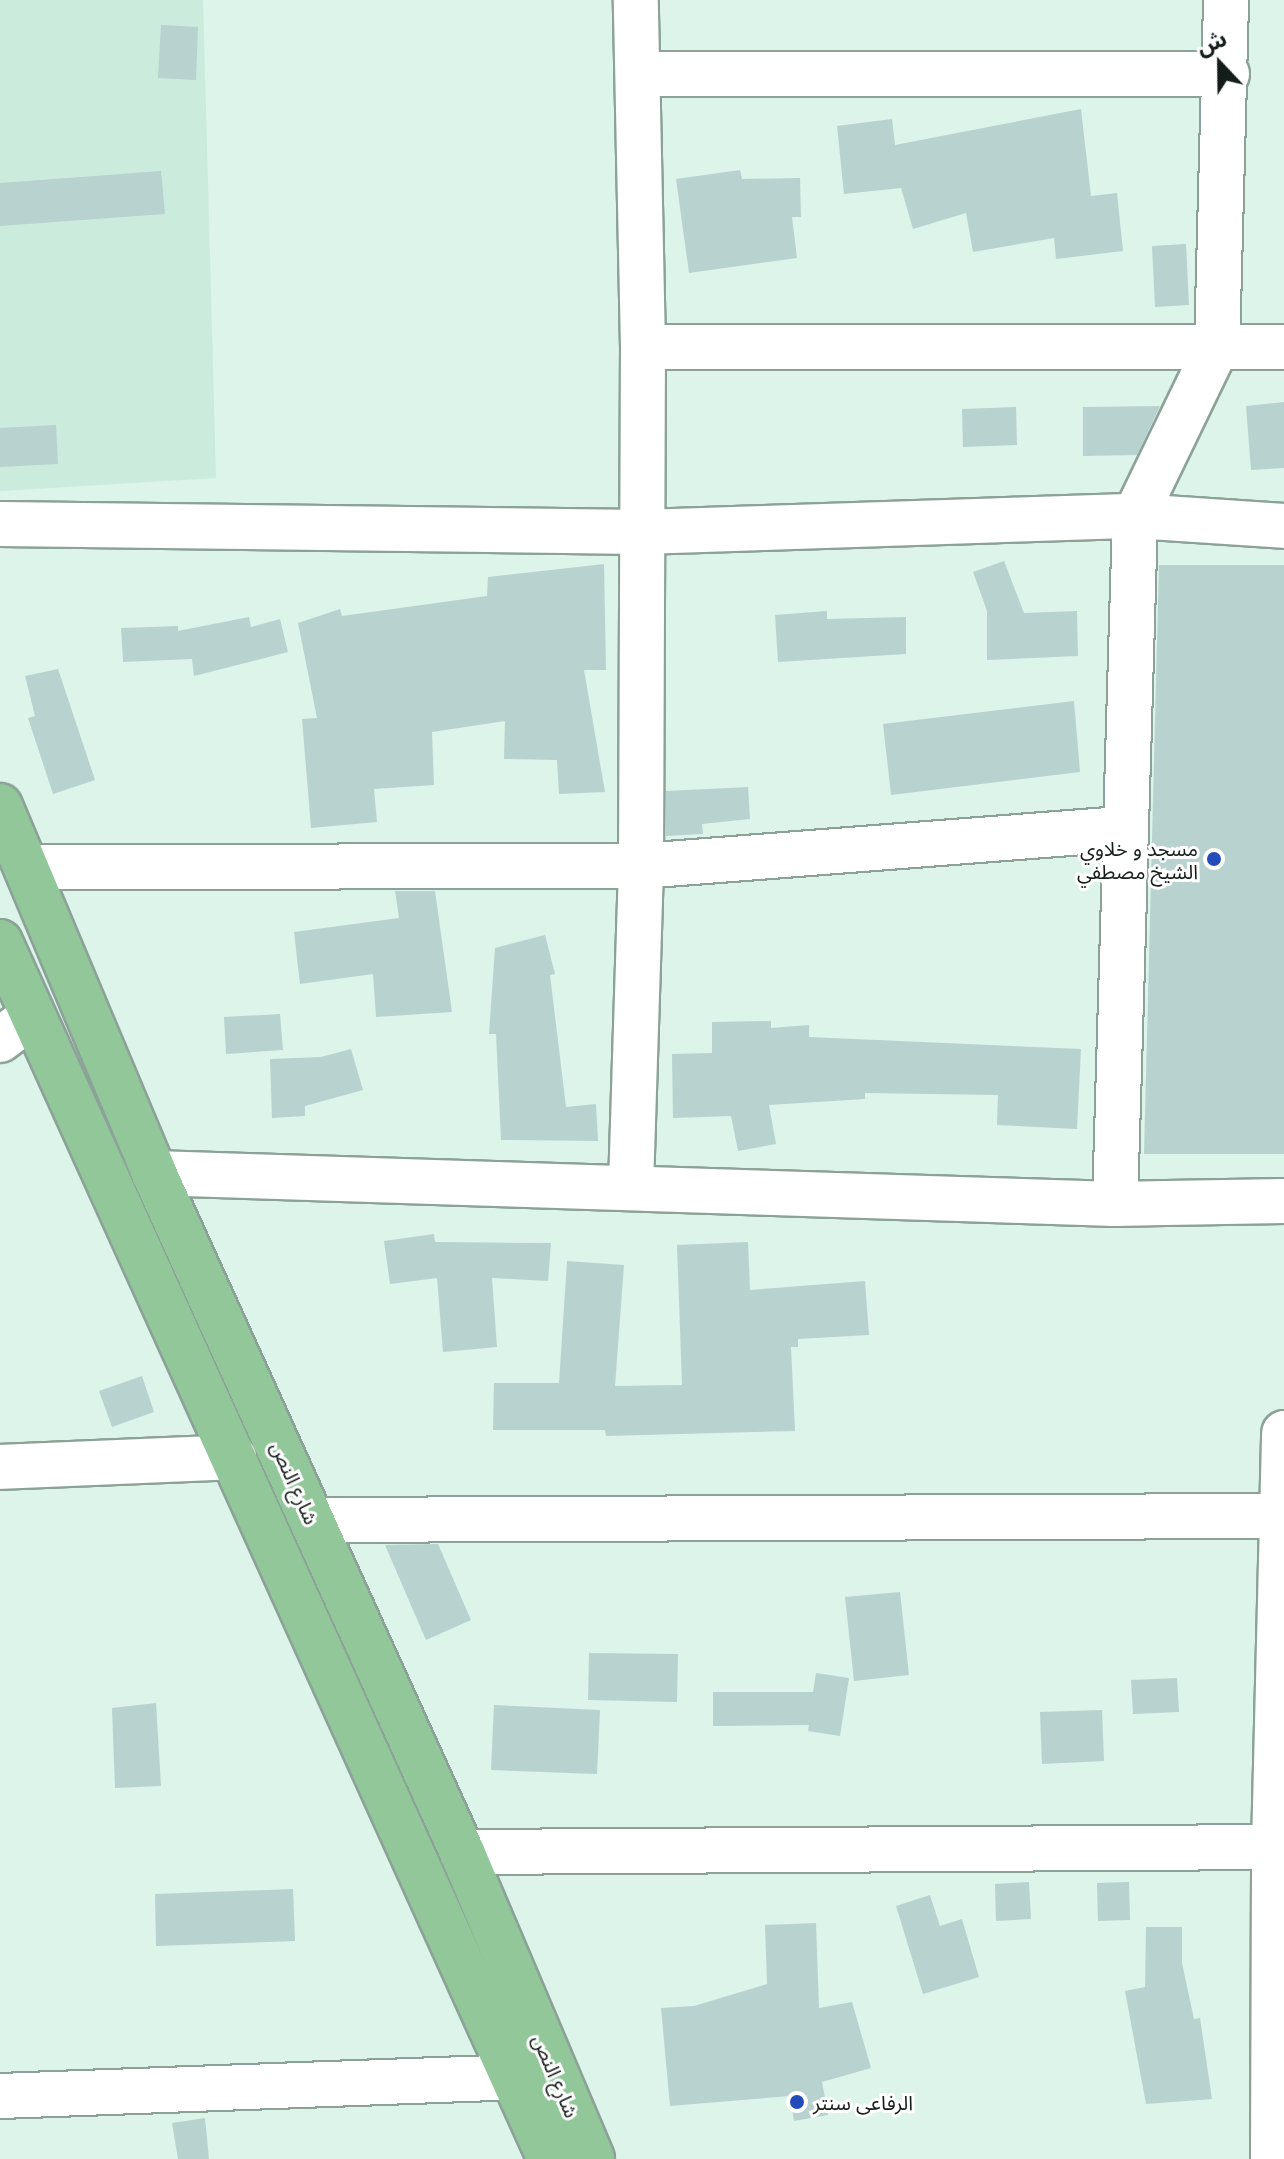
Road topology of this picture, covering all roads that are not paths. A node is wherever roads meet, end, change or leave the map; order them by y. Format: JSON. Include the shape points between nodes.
{"nodes":[{"id":1,"x":636,"y":0,"type":"edge"},
{"id":2,"x":1226,"y":0,"type":"edge"},
{"id":3,"x":640,"y":74,"type":"junction"},
{"id":4,"x":1227,"y":74,"type":"junction"},
{"id":5,"x":1217,"y":346,"type":"junction"},
{"id":6,"x":643,"y":347,"type":"junction"},
{"id":7,"x":1284,"y":347,"type":"edge"},
{"id":8,"x":1135,"y":516,"type":"junction"},
{"id":9,"x":0,"y":524,"type":"edge"},
{"id":10,"x":1284,"y":526,"type":"edge"},
{"id":11,"x":642,"y":532,"type":"junction"},
{"id":12,"x":0,"y":806,"type":"edge"},
{"id":13,"x":1123,"y":829,"type":"junction"},
{"id":14,"x":641,"y":866,"type":"junction"},
{"id":15,"x":27,"y":867,"type":"junction"},
{"id":16,"x":0,"y":942,"type":"edge"},
{"id":17,"x":16,"y":1029,"type":"edge"},
{"id":18,"x":154,"y":1173,"type":"junction"},
{"id":19,"x":631,"y":1186,"type":"junction"},
{"id":20,"x":1284,"y":1201,"type":"edge"},
{"id":21,"x":1115,"y":1204,"type":"junction"},
{"id":22,"x":1284,"y":1433,"type":"edge"},
{"id":23,"x":234,"y":1457,"type":"junction"},
{"id":24,"x":0,"y":1467,"type":"edge"},
{"id":25,"x":1283,"y":1516,"type":"edge"},
{"id":26,"x":312,"y":1520,"type":"junction"},
{"id":27,"x":1279,"y":1847,"type":"edge"},
{"id":28,"x":462,"y":1852,"type":"junction"},
{"id":29,"x":535,"y":2077,"type":"junction"},
{"id":30,"x":0,"y":2096,"type":"edge"},
{"id":31,"x":550,"y":2159,"type":"edge"},
{"id":32,"x":592,"y":2159,"type":"edge"},
{"id":33,"x":1273,"y":2159,"type":"edge"}],
"edges":[{"from":1,"to":3,"type":"street"},
{"from":2,"to":4,"type":"street"},
{"from":3,"to":4,"type":"street"},
{"from":3,"to":6,"type":"street"},
{"from":4,"to":5,"type":"street"},
{"from":5,"to":6,"type":"street"},
{"from":5,"to":7,"type":"street"},
{"from":5,"to":8,"type":"street"},
{"from":6,"to":11,"type":"street"},
{"from":8,"to":10,"type":"street"},
{"from":8,"to":11,"type":"street"},
{"from":8,"to":13,"type":"street"},
{"from":9,"to":11,"type":"street"},
{"from":11,"to":14,"type":"street"},
{"from":12,"to":15,"type":"main road","name":"شارع النص"},
{"from":13,"to":14,"type":"street"},
{"from":13,"to":21,"type":"street"},
{"from":14,"to":15,"type":"street"},
{"from":14,"to":19,"type":"street"},
{"from":15,"to":18,"type":"main road","name":"شارع النص"},
{"from":16,"to":17,"type":"main road","name":"شارع النص"},
{"from":17,"to":23,"type":"main road","name":"شارع النص"},
{"from":18,"to":19,"type":"street"},
{"from":18,"to":26,"type":"main road","name":"شارع النص"},
{"from":19,"to":21,"type":"street"},
{"from":20,"to":21,"type":"street"},
{"from":22,"to":25,"type":"street"},
{"from":23,"to":24,"type":"street"},
{"from":23,"to":29,"type":"main road","name":"شارع النص"},
{"from":25,"to":26,"type":"street"},
{"from":25,"to":27,"type":"street"},
{"from":26,"to":28,"type":"main road","name":"شارع النص"},
{"from":27,"to":28,"type":"street"},
{"from":27,"to":33,"type":"street"},
{"from":28,"to":29,"type":"main road","name":"شارع النص"},
{"from":29,"to":30,"type":"street"},
{"from":29,"to":31,"type":"main road","name":"شارع النص"},
{"from":29,"to":32,"type":"main road","name":"شارع النص"}]}
